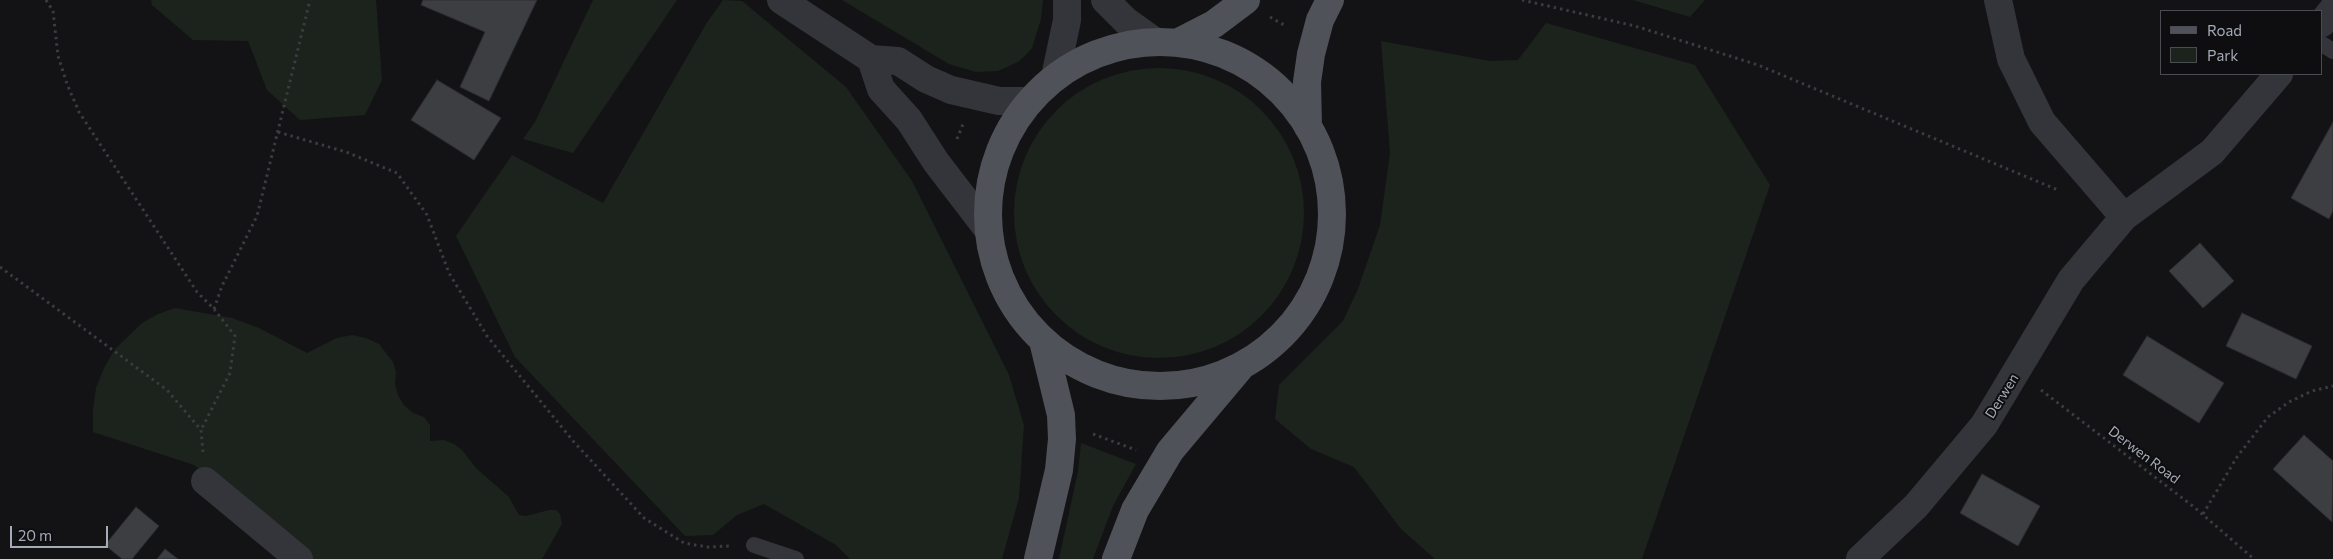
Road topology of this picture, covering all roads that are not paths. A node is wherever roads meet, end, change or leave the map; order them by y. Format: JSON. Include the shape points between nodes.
{"nodes":[{"id":1,"x":781,"y":0,"type":"edge"},
{"id":2,"x":1067,"y":0,"type":"edge"},
{"id":3,"x":1105,"y":0,"type":"edge"},
{"id":4,"x":1330,"y":0,"type":"edge"},
{"id":5,"x":1998,"y":0,"type":"edge"},
{"id":6,"x":1255,"y":8,"type":"edge"},
{"id":7,"x":2333,"y":9,"type":"edge"},
{"id":8,"x":2323,"y":22,"type":"edge"},
{"id":9,"x":1154,"y":41,"type":"junction"},
{"id":10,"x":1181,"y":41,"type":"junction"},
{"id":11,"x":871,"y":59,"type":"junction"},
{"id":12,"x":2278,"y":75,"type":"edge"},
{"id":13,"x":1054,"y":77,"type":"junction"},
{"id":14,"x":1030,"y":100,"type":"junction"},
{"id":15,"x":1308,"y":127,"type":"junction"},
{"id":16,"x":2124,"y":217,"type":"junction"},
{"id":17,"x":988,"y":231,"type":"junction"},
{"id":18,"x":1043,"y":341,"type":"junction"},
{"id":19,"x":1242,"y":366,"type":"junction"},
{"id":20,"x":205,"y":481,"type":"road end"},
{"id":21,"x":754,"y":545,"type":"road end"},
{"id":22,"x":299,"y":559,"type":"edge"},
{"id":23,"x":796,"y":559,"type":"edge"},
{"id":24,"x":1038,"y":559,"type":"edge"},
{"id":25,"x":1116,"y":559,"type":"edge"},
{"id":26,"x":1860,"y":559,"type":"edge"}],
"edges":[{"from":1,"to":11,"type":"street"},
{"from":2,"to":13,"type":"street","via":[[1067,20]]},
{"from":3,"to":9,"type":"street","via":[[1126,21]]},
{"from":4,"to":15,"type":"main road","via":[[1320,20],[1311,54],[1307,82]]},
{"from":5,"to":16,"type":"street","via":[[2011,59],[2042,122]]},
{"from":6,"to":10,"type":"main road"},
{"from":7,"to":8,"type":"street"},
{"from":9,"to":10,"type":"main road"},
{"from":9,"to":13,"type":"main road","via":[[1086,58]]},
{"from":10,"to":15,"type":"main road","via":[[1205,46],[1262,76],[1288,99]]},
{"from":11,"to":14,"type":"street","via":[[898,61],[952,90],[999,101]]},
{"from":11,"to":17,"type":"street","via":[[881,89],[909,120]]},
{"from":12,"to":16,"type":"street","name":"Derwen","via":[[2212,152]]},
{"from":13,"to":14,"type":"main road"},
{"from":14,"to":17,"type":"main road","via":[[1011,126],[997,155],[990,186]]},
{"from":15,"to":19,"type":"main road","via":[[1321,155],[1329,185],[1332,216],[1329,246],[1321,275],[1308,303],[1289,328]]},
{"from":16,"to":26,"type":"street","name":"Derwen","via":[[2071,280],[1984,425],[1916,506]]},
{"from":17,"to":18,"type":"main road","via":[[999,278],[1013,305]]},
{"from":18,"to":19,"type":"main road","via":[[1084,369],[1114,380],[1147,386],[1179,386]]},
{"from":18,"to":24,"type":"main road","via":[[1061,415],[1062,439]]},
{"from":19,"to":25,"type":"main road","via":[[1170,451],[1135,510]]},
{"from":20,"to":22,"type":"street"},
{"from":21,"to":23,"type":"lane"}]}
